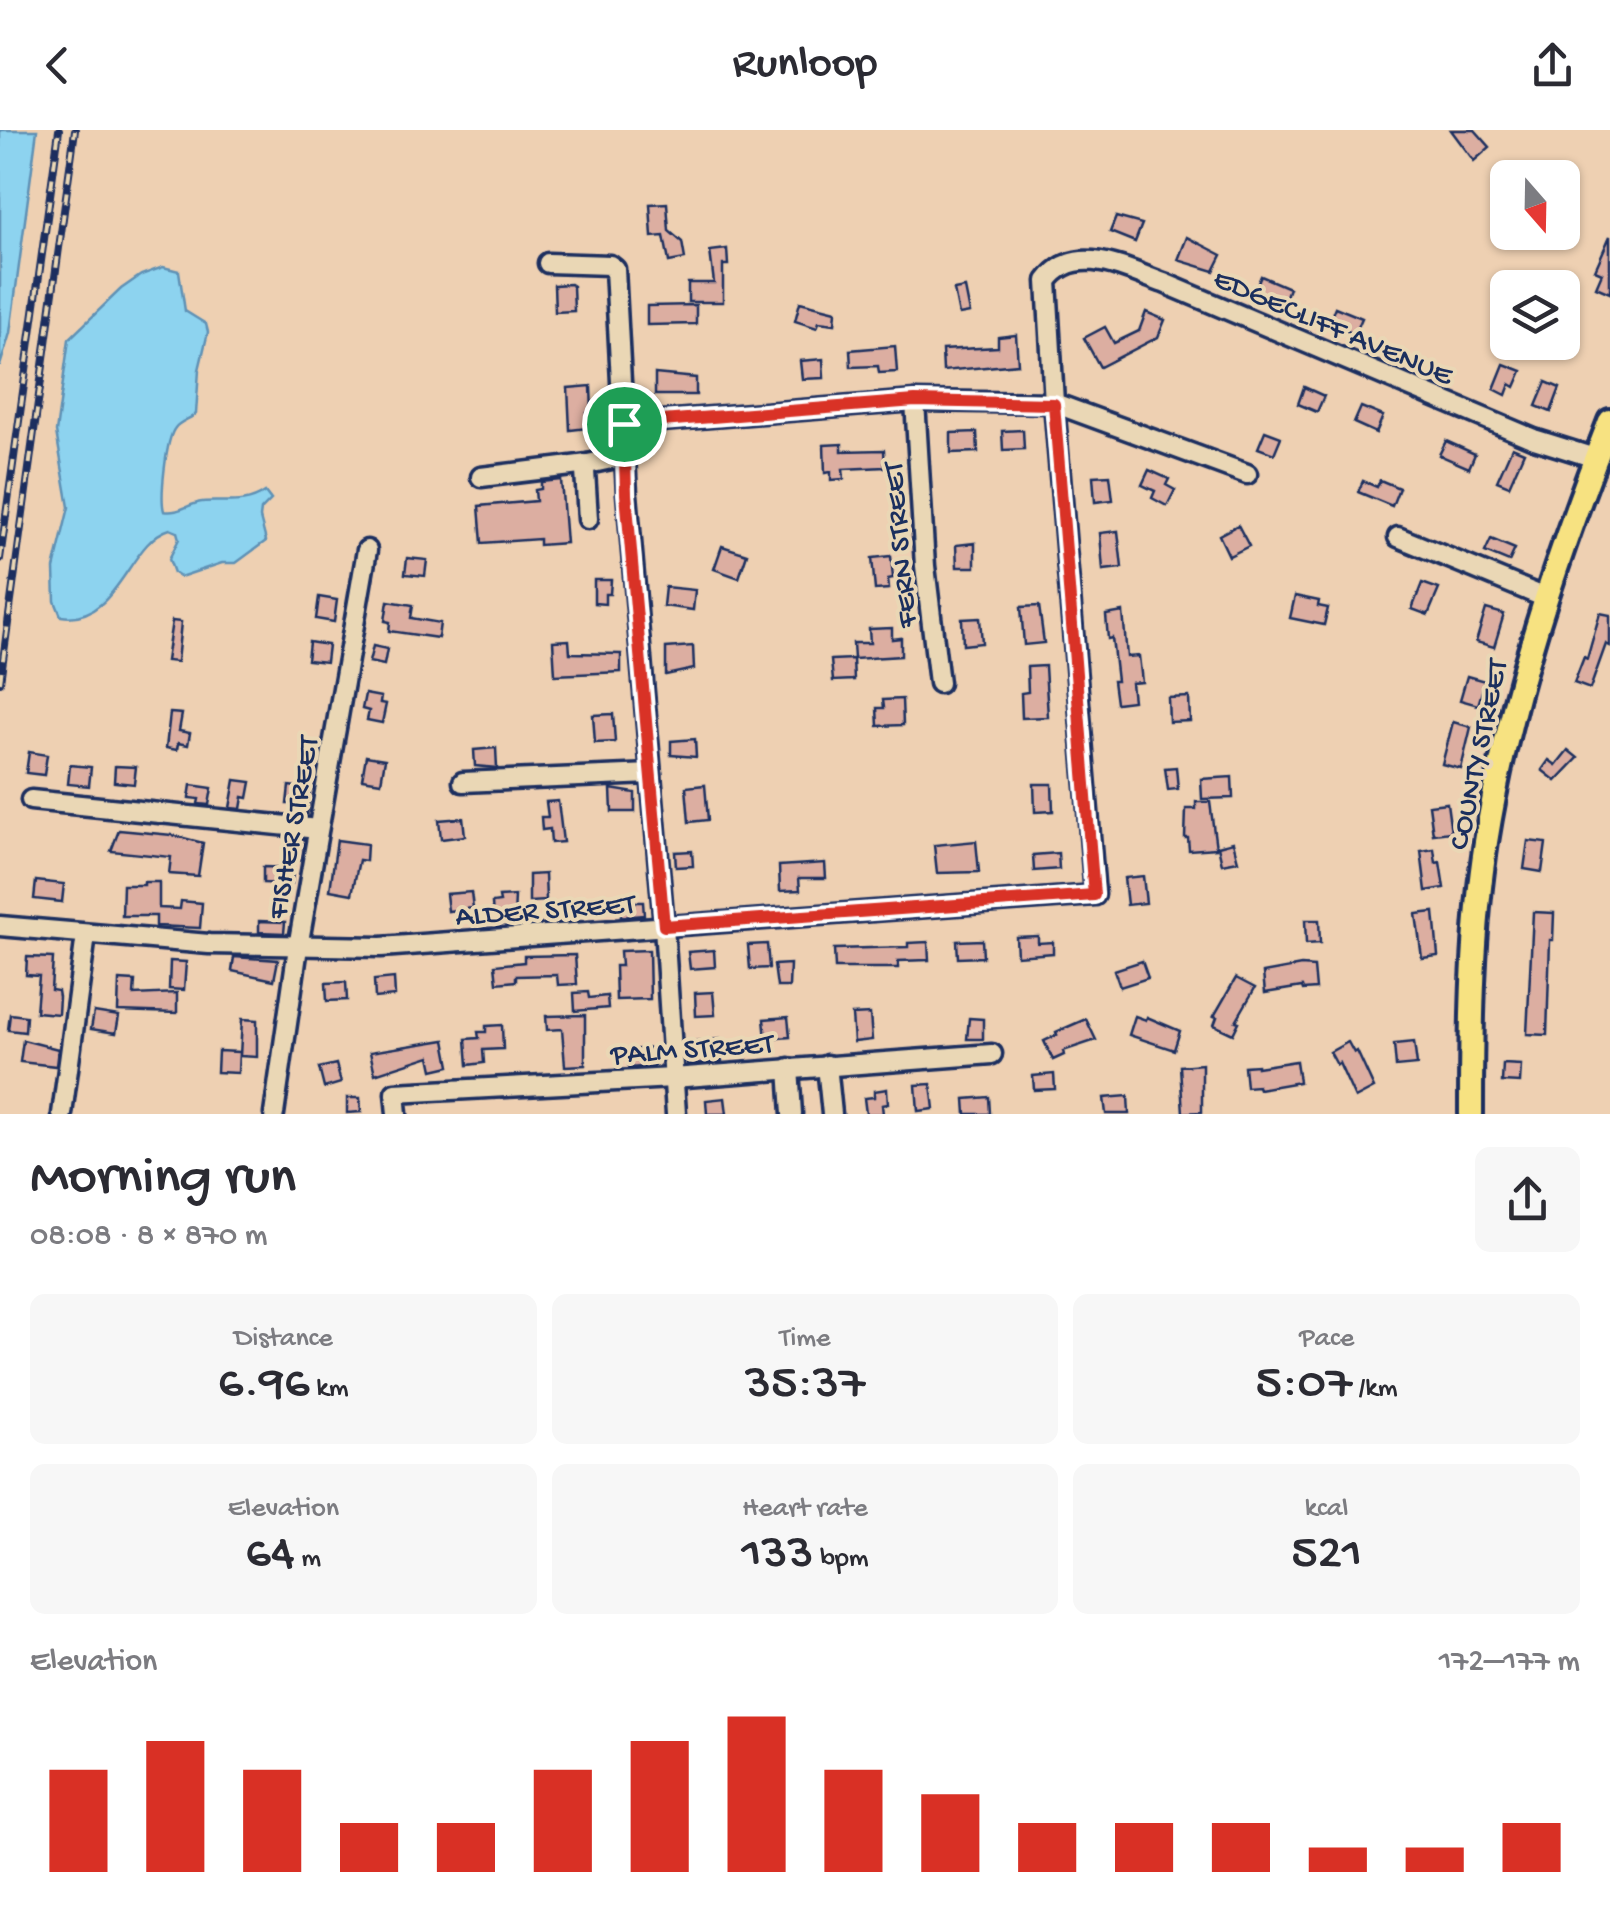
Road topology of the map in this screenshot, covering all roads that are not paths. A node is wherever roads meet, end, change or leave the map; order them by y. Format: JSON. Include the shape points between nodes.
{"nodes":[{"id":1,"x":548,"y":263,"type":"dead end"},
{"id":2,"x":915,"y":401,"type":"junction"},
{"id":3,"x":1054,"y":404,"type":"junction"},
{"id":4,"x":1610,"y":420,"type":"edge"},
{"id":5,"x":624,"y":424,"type":"junction"},
{"id":6,"x":625,"y":456,"type":"junction"},
{"id":7,"x":1595,"y":458,"type":"junction"},
{"id":8,"x":588,"y":464,"type":"junction"},
{"id":9,"x":1247,"y":474,"type":"dead end"},
{"id":10,"x":482,"y":477,"type":"dead end"},
{"id":11,"x":588,"y":519,"type":"dead end"},
{"id":12,"x":1398,"y":537,"type":"dead end"},
{"id":13,"x":367,"y":550,"type":"dead end"},
{"id":14,"x":1546,"y":598,"type":"junction"},
{"id":15,"x":939,"y":683,"type":"dead end"},
{"id":16,"x":650,"y":774,"type":"junction"},
{"id":17,"x":464,"y":782,"type":"dead end"},
{"id":18,"x":32,"y":800,"type":"dead end"},
{"id":19,"x":318,"y":829,"type":"junction"},
{"id":20,"x":0,"y":926,"type":"edge"},
{"id":21,"x":664,"y":926,"type":"junction"},
{"id":22,"x":86,"y":934,"type":"junction"},
{"id":23,"x":298,"y":947,"type":"junction"},
{"id":24,"x":992,"y":1054,"type":"dead end"},
{"id":25,"x":827,"y":1065,"type":"junction"},
{"id":26,"x":789,"y":1068,"type":"junction"},
{"id":27,"x":673,"y":1078,"type":"junction"},
{"id":28,"x":62,"y":1114,"type":"edge"},
{"id":29,"x":274,"y":1114,"type":"edge"},
{"id":30,"x":397,"y":1114,"type":"edge"},
{"id":31,"x":676,"y":1114,"type":"edge"},
{"id":32,"x":792,"y":1114,"type":"edge"},
{"id":33,"x":832,"y":1114,"type":"edge"},
{"id":34,"x":1472,"y":1114,"type":"edge"}],
"edges":[{"from":1,"to":5,"type":"street","via":[[615,269]]},
{"from":2,"to":3,"type":"street"},
{"from":2,"to":5,"type":"street"},
{"from":2,"to":15,"type":"street","name":"FERN STREET"},
{"from":3,"to":7,"type":"street","name":"EDGECLIFF AVENUE","via":[[1047,280],[1079,259],[1164,282],[1534,439]]},
{"from":3,"to":9,"type":"street"},
{"from":3,"to":21,"type":"street","name":"ALDER STREET","via":[[1094,895]]},
{"from":4,"to":7,"type":"main road","name":"COUNTY STREET"},
{"from":5,"to":6,"type":"street"},
{"from":6,"to":8,"type":"street"},
{"from":6,"to":16,"type":"street"},
{"from":7,"to":14,"type":"main road","name":"COUNTY STREET"},
{"from":8,"to":10,"type":"street"},
{"from":8,"to":11,"type":"street"},
{"from":12,"to":14,"type":"street"},
{"from":13,"to":19,"type":"street","name":"FISHER STREET"},
{"from":14,"to":34,"type":"main road","name":"COUNTY STREET","via":[[1486,843],[1474,969]]},
{"from":16,"to":17,"type":"street"},
{"from":16,"to":21,"type":"street"},
{"from":18,"to":19,"type":"street"},
{"from":19,"to":23,"type":"street","name":"FISHER STREET"},
{"from":20,"to":22,"type":"street","name":"ALDER STREET"},
{"from":21,"to":23,"type":"street","name":"ALDER STREET"},
{"from":21,"to":27,"type":"street"},
{"from":22,"to":23,"type":"street","name":"ALDER STREET"},
{"from":22,"to":28,"type":"street"},
{"from":23,"to":29,"type":"street","name":"FISHER STREET"},
{"from":24,"to":25,"type":"street","name":"PALM STREET"},
{"from":25,"to":26,"type":"street","name":"PALM STREET"},
{"from":25,"to":33,"type":"street"},
{"from":26,"to":27,"type":"street","name":"PALM STREET"},
{"from":26,"to":32,"type":"street"},
{"from":27,"to":30,"type":"street","name":"PALM STREET","via":[[395,1093]]},
{"from":27,"to":31,"type":"street"}]}
